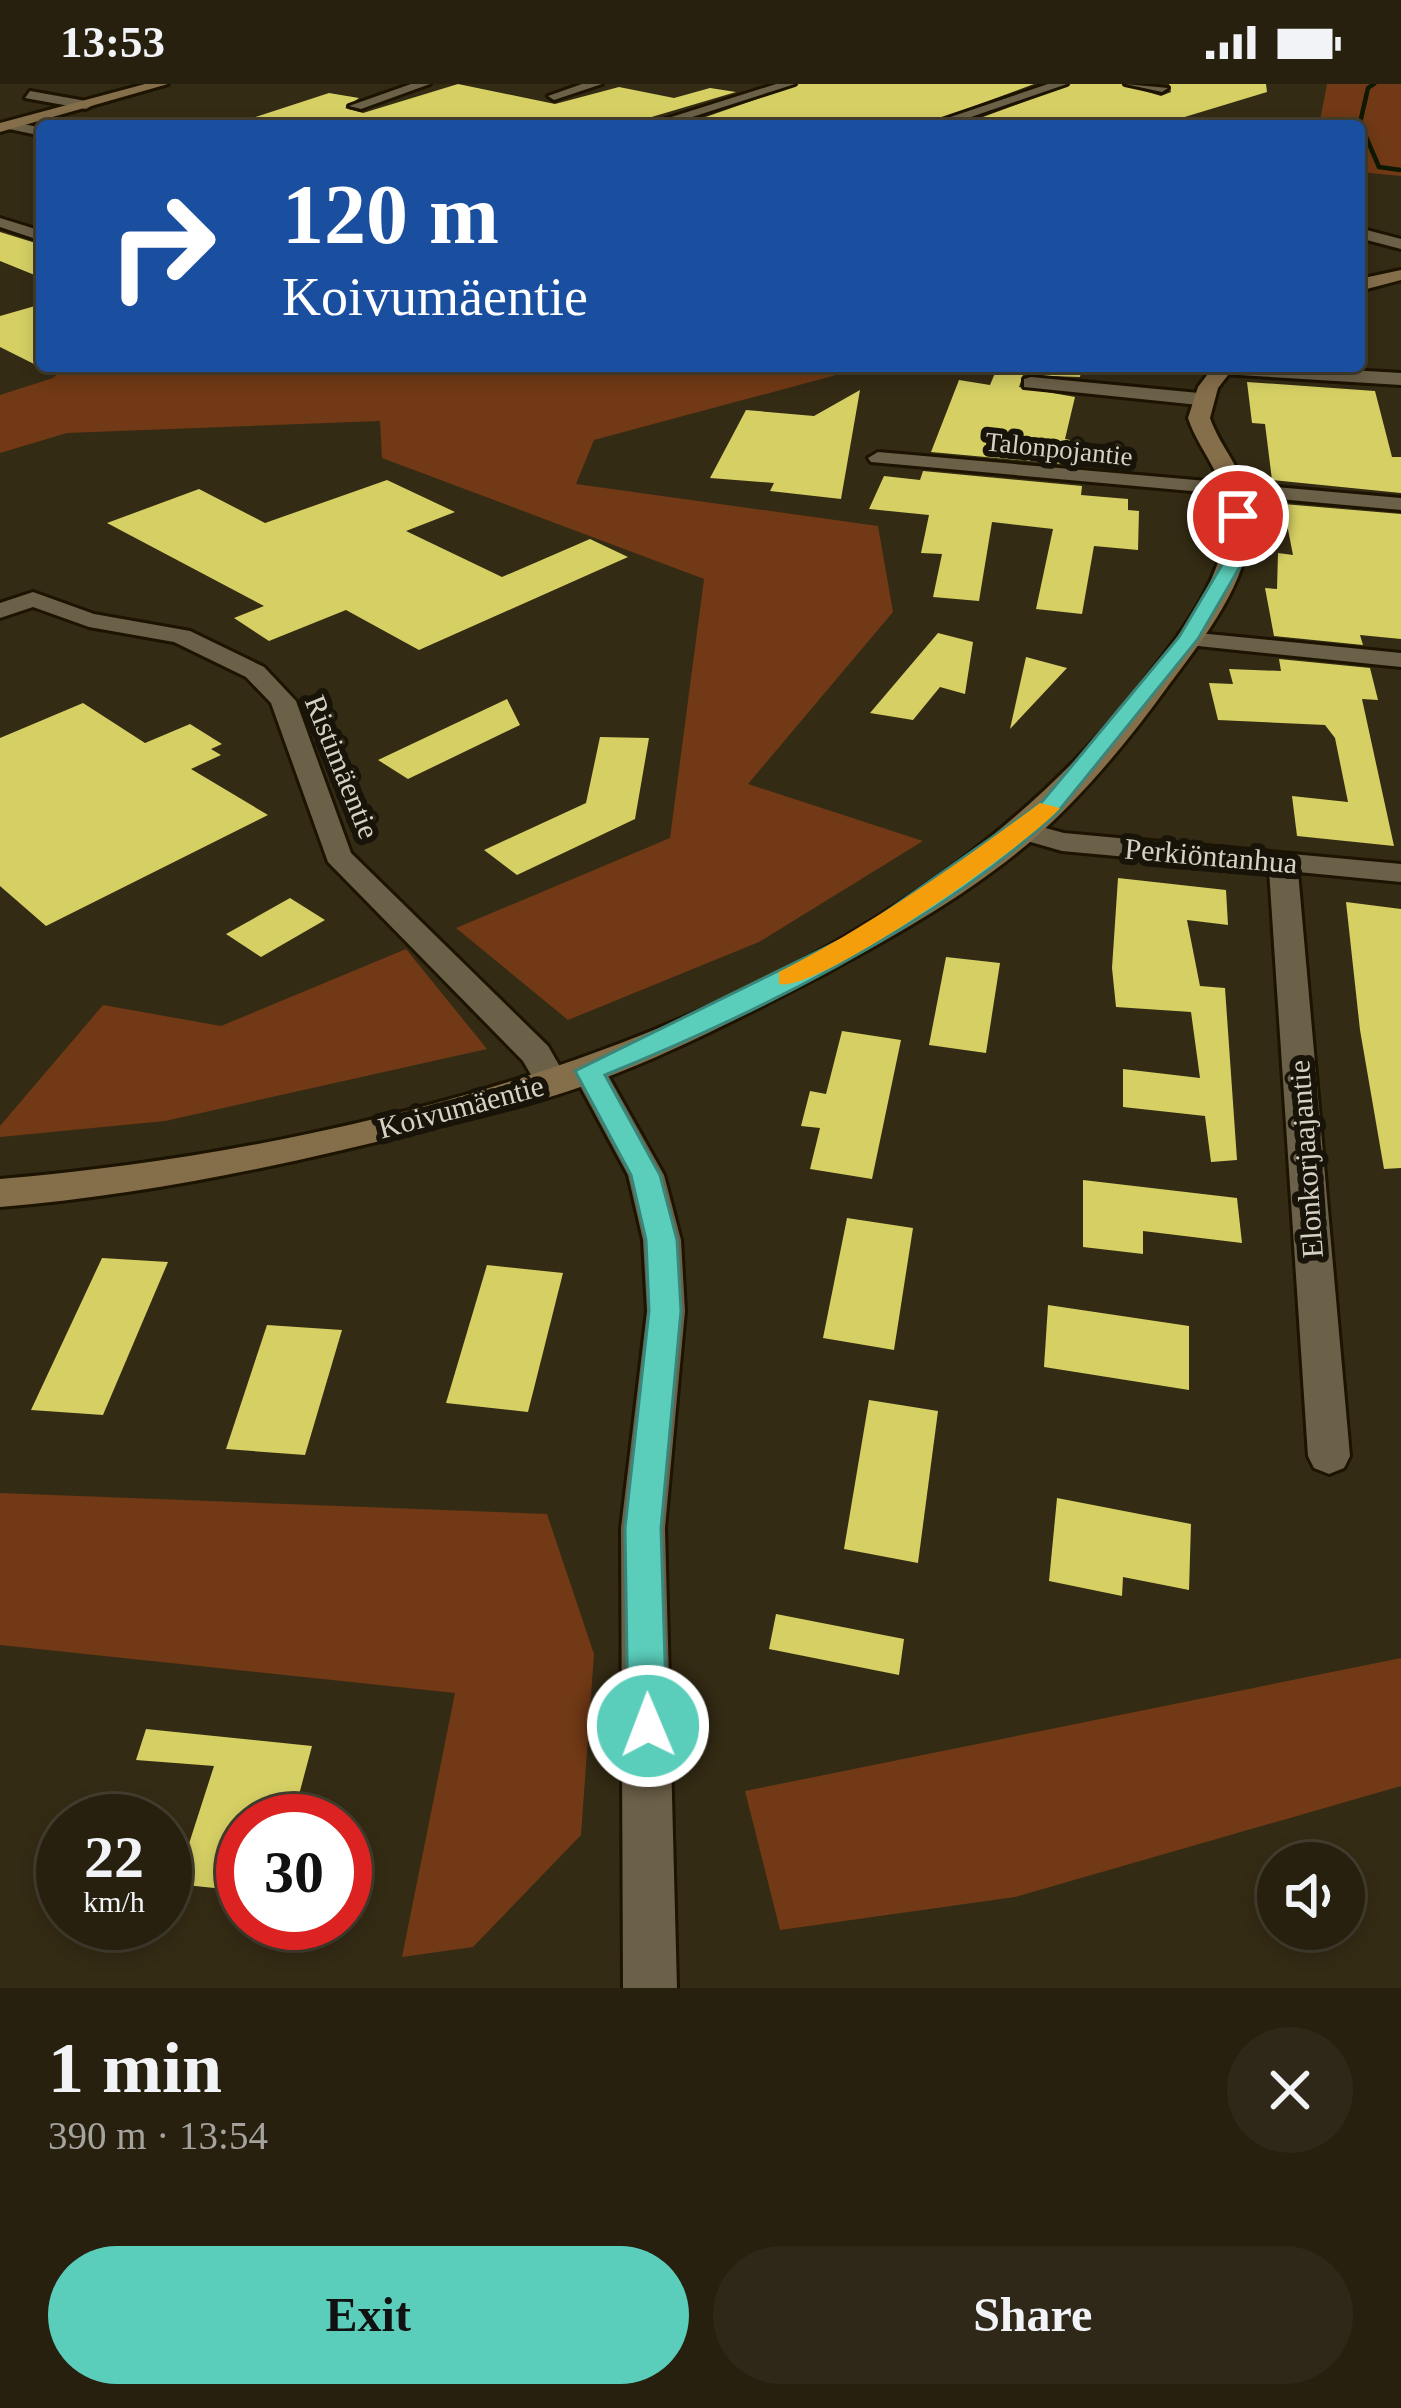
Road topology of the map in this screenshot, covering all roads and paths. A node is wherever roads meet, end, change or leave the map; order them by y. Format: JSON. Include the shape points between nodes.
{"nodes":[{"id":1,"x":161,"y":84,"type":"edge"},
{"id":2,"x":424,"y":84,"type":"edge"},
{"id":3,"x":596,"y":84,"type":"edge"},
{"id":4,"x":789,"y":84,"type":"edge"},
{"id":5,"x":1061,"y":84,"type":"edge"},
{"id":6,"x":1131,"y":84,"type":"edge"},
{"id":7,"x":1162,"y":88,"type":"dead end"},
{"id":8,"x":30,"y":95,"type":"dead end"},
{"id":9,"x":554,"y":96,"type":"dead end"},
{"id":10,"x":86,"y":105,"type":"junction"},
{"id":11,"x":356,"y":106,"type":"dead end"},
{"id":12,"x":670,"y":120,"type":"edge"},
{"id":13,"x":950,"y":120,"type":"edge"},
{"id":14,"x":7,"y":127,"type":"edge"},
{"id":15,"x":1,"y":222,"type":"edge"},
{"id":16,"x":36,"y":234,"type":"edge"},
{"id":17,"x":1365,"y":235,"type":"edge"},
{"id":18,"x":1401,"y":244,"type":"edge"},
{"id":19,"x":1401,"y":275,"type":"edge"},
{"id":20,"x":1365,"y":284,"type":"edge"},
{"id":21,"x":1220,"y":372,"type":"edge"},
{"id":22,"x":1298,"y":372,"type":"edge"},
{"id":23,"x":1401,"y":379,"type":"edge"},
{"id":24,"x":1031,"y":383,"type":"dead end"},
{"id":25,"x":1199,"y":399,"type":"junction"},
{"id":26,"x":878,"y":458,"type":"dead end"},
{"id":27,"x":1236,"y":492,"type":"junction"},
{"id":28,"x":1401,"y":504,"type":"edge"},
{"id":29,"x":0,"y":611,"type":"edge"},
{"id":30,"x":1188,"y":639,"type":"junction"},
{"id":31,"x":1401,"y":660,"type":"edge"},
{"id":32,"x":1023,"y":831,"type":"junction"},
{"id":33,"x":1283,"y":863,"type":"junction"},
{"id":34,"x":1401,"y":873,"type":"edge"},
{"id":35,"x":571,"y":1077,"type":"junction"},
{"id":36,"x":0,"y":1193,"type":"edge"},
{"id":37,"x":1329,"y":1456,"type":"dead end"},
{"id":38,"x":650,"y":1988,"type":"edge"}],
"edges":[{"from":1,"to":10,"type":"street"},
{"from":2,"to":11,"type":"street"},
{"from":3,"to":9,"type":"street"},
{"from":4,"to":12,"type":"street"},
{"from":5,"to":13,"type":"street"},
{"from":6,"to":7,"type":"street"},
{"from":8,"to":10,"type":"street"},
{"from":10,"to":14,"type":"street"},
{"from":15,"to":16,"type":"street"},
{"from":17,"to":18,"type":"street"},
{"from":19,"to":20,"type":"street"},
{"from":21,"to":25,"type":"street"},
{"from":22,"to":23,"type":"street"},
{"from":24,"to":25,"type":"street"},
{"from":25,"to":27,"type":"street","via":[[1203,436]]},
{"from":26,"to":27,"type":"street","name":"Talonpojantie"},
{"from":27,"to":28,"type":"street","name":"Talonpojantie"},
{"from":27,"to":30,"type":"street","name":"Koivumäentie","via":[[1235,558]]},
{"from":29,"to":35,"type":"street","name":"Ristimäentie","via":[[33,599],[89,620],[181,636],[255,672],[283,701],[338,856],[536,1054]]},
{"from":30,"to":31,"type":"street"},
{"from":30,"to":32,"type":"street","name":"Koivumäentie"},
{"from":32,"to":33,"type":"street","name":"Perkiöntanhua","via":[[1062,842]]},
{"from":32,"to":35,"type":"street","name":"Koivumäentie","via":[[868,937],[676,1036]]},
{"from":33,"to":34,"type":"street","name":"Perkiöntanhua"},
{"from":33,"to":37,"type":"street","name":"Elonkorjaajantie"},
{"from":35,"to":36,"type":"street","name":"Koivumäentie","via":[[301,1149]]},
{"from":35,"to":38,"type":"street","name":"Ristimäentie","via":[[646,1175],[662,1240],[665,1311],[643,1528]]}]}
